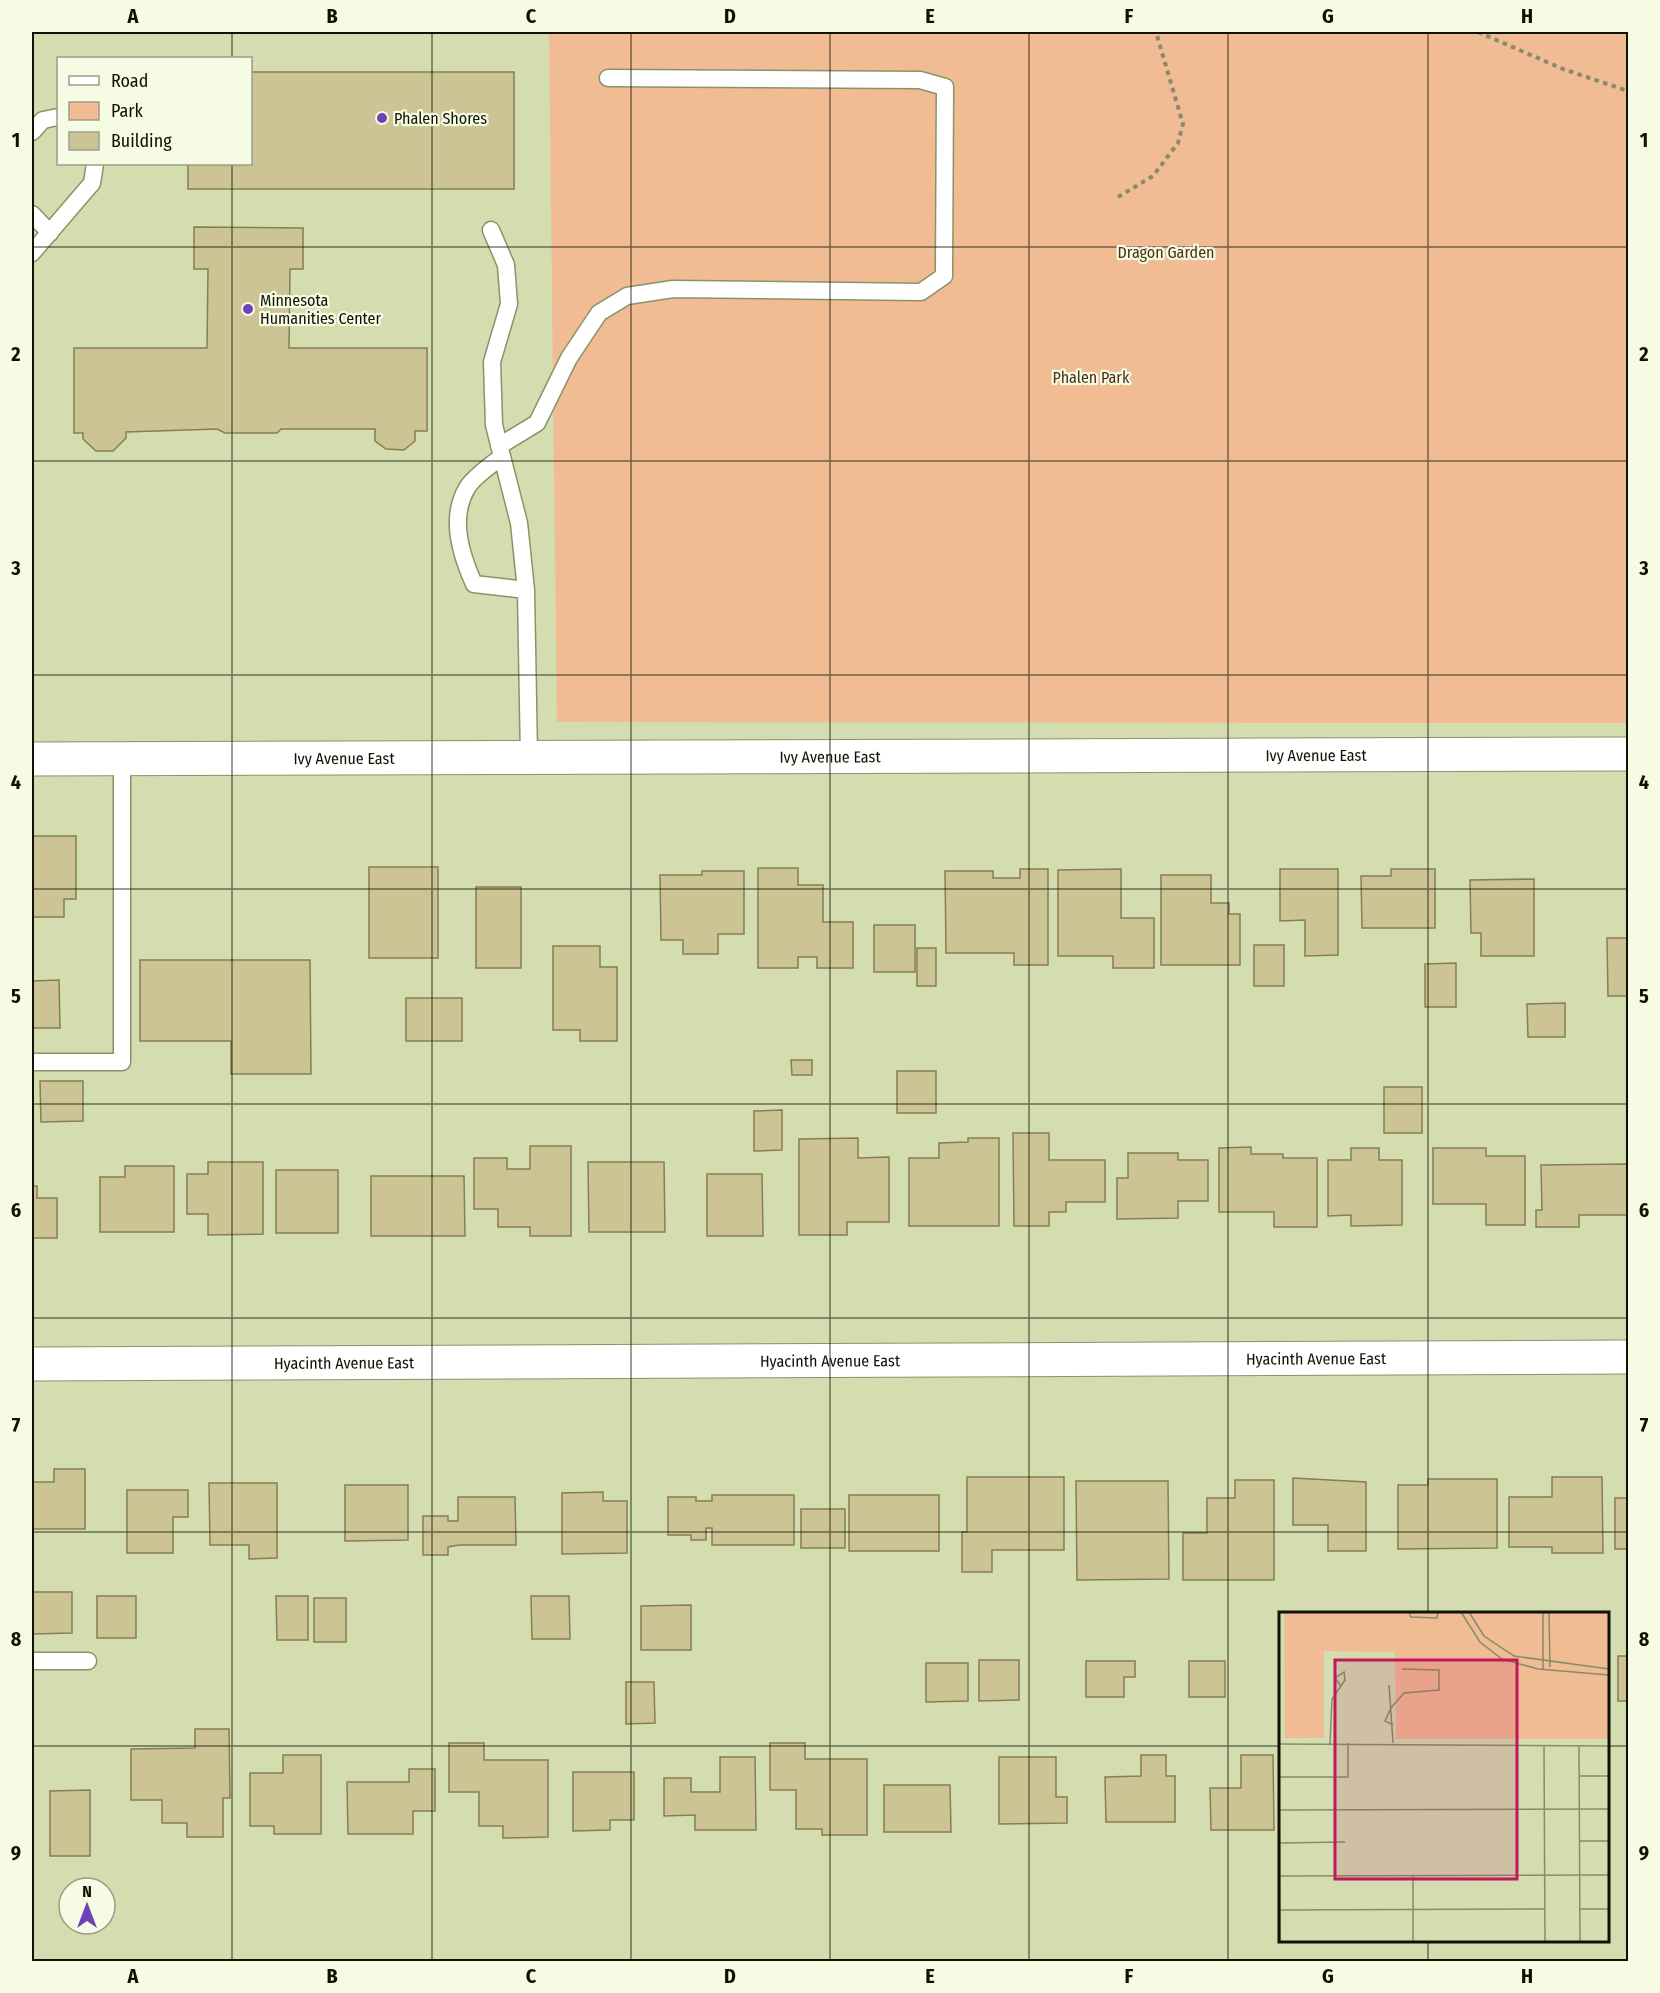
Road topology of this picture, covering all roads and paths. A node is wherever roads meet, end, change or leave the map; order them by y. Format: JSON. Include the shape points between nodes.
{"nodes":[{"id":1,"x":1156,"y":32,"type":"edge"},
{"id":2,"x":1478,"y":32,"type":"edge"},
{"id":3,"x":609,"y":78,"type":"dead end"},
{"id":4,"x":1629,"y":91,"type":"edge"},
{"id":5,"x":57,"y":117,"type":"edge"},
{"id":6,"x":32,"y":132,"type":"edge"},
{"id":7,"x":95,"y":165,"type":"edge"},
{"id":8,"x":1118,"y":196,"type":"dead end"},
{"id":9,"x":32,"y":214,"type":"edge"},
{"id":10,"x":491,"y":230,"type":"dead end"},
{"id":11,"x":50,"y":233,"type":"junction"},
{"id":12,"x":32,"y":253,"type":"edge"},
{"id":13,"x":501,"y":451,"type":"junction"},
{"id":14,"x":526,"y":590,"type":"junction"},
{"id":15,"x":1629,"y":754,"type":"edge"},
{"id":16,"x":122,"y":758,"type":"junction"},
{"id":17,"x":529,"y":758,"type":"junction"},
{"id":18,"x":32,"y":759,"type":"edge"},
{"id":19,"x":32,"y":1062,"type":"edge"},
{"id":20,"x":1629,"y":1356,"type":"edge"},
{"id":21,"x":32,"y":1364,"type":"edge"},
{"id":22,"x":32,"y":1661,"type":"edge"},
{"id":23,"x":88,"y":1661,"type":"dead end"}],
"edges":[{"from":1,"to":8,"type":"path","via":[[1183,124],[1178,143],[1153,177]]},
{"from":2,"to":4,"type":"path","via":[[1563,69]]},
{"from":3,"to":13,"type":"lane","via":[[920,80],[945,87],[944,276],[921,292],[673,289],[627,296],[599,313],[569,358],[537,423]]},
{"from":5,"to":6,"type":"lane","via":[[43,120]]},
{"from":7,"to":11,"type":"lane","via":[[92,183]]},
{"from":9,"to":11,"type":"lane"},
{"from":10,"to":13,"type":"lane","via":[[506,266],[509,304],[492,362],[494,425]]},
{"from":11,"to":12,"type":"lane"},
{"from":13,"to":14,"type":"lane","via":[[519,523]]},
{"from":13,"to":14,"type":"lane","via":[[467,488],[459,512],[459,550],[474,584]]},
{"from":14,"to":17,"type":"lane"},
{"from":15,"to":17,"type":"street","name":"Ivy Avenue East"},
{"from":16,"to":17,"type":"street","name":"Ivy Avenue East"},
{"from":16,"to":18,"type":"street","name":"Ivy Avenue East"},
{"from":16,"to":19,"type":"lane","via":[[122,1062]]},
{"from":20,"to":21,"type":"street","name":"Hyacinth Avenue East"},
{"from":22,"to":23,"type":"lane"}]}
